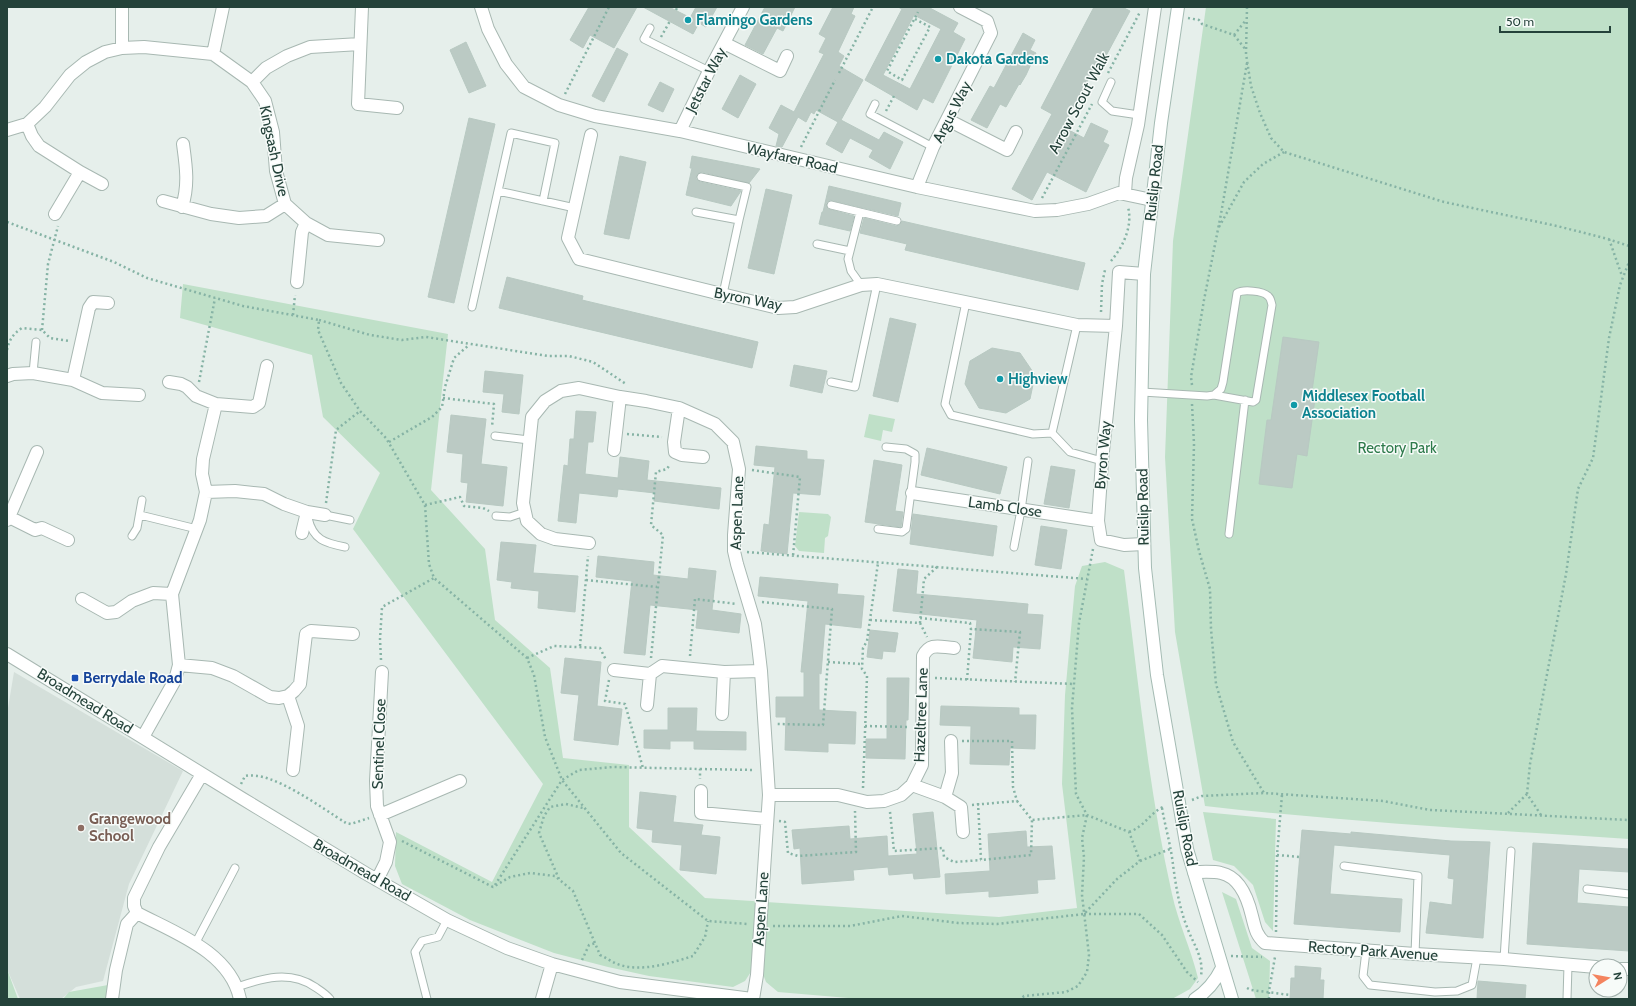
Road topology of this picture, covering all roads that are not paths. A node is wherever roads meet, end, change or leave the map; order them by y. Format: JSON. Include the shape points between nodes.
{"nodes":[{"id":1,"x":122,"y":7,"type":"edge"},
{"id":2,"x":223,"y":7,"type":"edge"},
{"id":3,"x":362,"y":7,"type":"edge"},
{"id":4,"x":481,"y":7,"type":"edge"},
{"id":5,"x":743,"y":7,"type":"edge"},
{"id":6,"x":960,"y":7,"type":"edge"},
{"id":7,"x":1178,"y":7,"type":"edge"},
{"id":8,"x":1151,"y":10,"type":"edge"},
{"id":9,"x":650,"y":28,"type":"dead end"},
{"id":10,"x":724,"y":43,"type":"junction"},
{"id":11,"x":360,"y":44,"type":"junction"},
{"id":12,"x":122,"y":48,"type":"junction"},
{"id":13,"x":213,"y":54,"type":"junction"},
{"id":14,"x":787,"y":56,"type":"dead end"},
{"id":15,"x":709,"y":71,"type":"junction"},
{"id":16,"x":252,"y":82,"type":"junction"},
{"id":17,"x":1111,"y":82,"type":"dead end"},
{"id":18,"x":875,"y":104,"type":"dead end"},
{"id":19,"x":397,"y":108,"type":"dead end"},
{"id":20,"x":1139,"y":115,"type":"junction"},
{"id":21,"x":948,"y":120,"type":"junction"},
{"id":22,"x":28,"y":124,"type":"junction"},
{"id":23,"x":7,"y":130,"type":"edge"},
{"id":24,"x":680,"y":131,"type":"junction"},
{"id":25,"x":1016,"y":132,"type":"dead end"},
{"id":26,"x":591,"y":135,"type":"dead end"},
{"id":27,"x":183,"y":144,"type":"dead end"},
{"id":28,"x":933,"y":147,"type":"junction"},
{"id":29,"x":80,"y":172,"type":"junction"},
{"id":30,"x":701,"y":177,"type":"dead end"},
{"id":31,"x":102,"y":184,"type":"dead end"},
{"id":32,"x":917,"y":188,"type":"junction"},
{"id":33,"x":498,"y":191,"type":"junction"},
{"id":34,"x":1125,"y":193,"type":"junction"},
{"id":35,"x":1152,"y":200,"type":"junction"},
{"id":36,"x":543,"y":201,"type":"junction"},
{"id":37,"x":163,"y":202,"type":"dead end"},
{"id":38,"x":285,"y":204,"type":"junction"},
{"id":39,"x":831,"y":205,"type":"dead end"},
{"id":40,"x":182,"y":207,"type":"junction"},
{"id":41,"x":575,"y":208,"type":"junction"},
{"id":42,"x":696,"y":212,"type":"dead end"},
{"id":43,"x":860,"y":212,"type":"junction"},
{"id":44,"x":55,"y":214,"type":"road end"},
{"id":45,"x":739,"y":220,"type":"junction"},
{"id":46,"x":897,"y":221,"type":"dead end"},
{"id":47,"x":306,"y":223,"type":"junction"},
{"id":48,"x":378,"y":240,"type":"dead end"},
{"id":49,"x":817,"y":244,"type":"dead end"},
{"id":50,"x":850,"y":251,"type":"junction"},
{"id":51,"x":1144,"y":274,"type":"junction"},
{"id":52,"x":297,"y":282,"type":"road end"},
{"id":53,"x":877,"y":284,"type":"junction"},
{"id":54,"x":861,"y":285,"type":"junction"},
{"id":55,"x":723,"y":294,"type":"junction"},
{"id":56,"x":966,"y":302,"type":"junction"},
{"id":57,"x":108,"y":303,"type":"dead end"},
{"id":58,"x":472,"y":307,"type":"dead end"},
{"id":59,"x":1077,"y":325,"type":"junction"},
{"id":60,"x":1116,"y":326,"type":"junction"},
{"id":61,"x":36,"y":342,"type":"dead end"},
{"id":62,"x":267,"y":366,"type":"dead end"},
{"id":63,"x":33,"y":373,"type":"junction"},
{"id":64,"x":7,"y":376,"type":"edge"},
{"id":65,"x":73,"y":380,"type":"junction"},
{"id":66,"x":169,"y":382,"type":"dead end"},
{"id":67,"x":831,"y":382,"type":"dead end"},
{"id":68,"x":1142,"y":392,"type":"junction"},
{"id":69,"x":139,"y":395,"type":"dead end"},
{"id":70,"x":1214,"y":395,"type":"junction"},
{"id":71,"x":620,"y":397,"type":"junction"},
{"id":72,"x":1245,"y":400,"type":"junction"},
{"id":73,"x":216,"y":404,"type":"junction"},
{"id":74,"x":679,"y":408,"type":"junction"},
{"id":75,"x":1052,"y":433,"type":"junction"},
{"id":76,"x":495,"y":436,"type":"road end"},
{"id":77,"x":529,"y":440,"type":"junction"},
{"id":78,"x":886,"y":447,"type":"dead end"},
{"id":79,"x":614,"y":450,"type":"dead end"},
{"id":80,"x":37,"y":452,"type":"dead end"},
{"id":81,"x":703,"y":457,"type":"dead end"},
{"id":82,"x":1028,"y":461,"type":"dead end"},
{"id":83,"x":1102,"y":461,"type":"junction"},
{"id":84,"x":206,"y":492,"type":"junction"},
{"id":85,"x":912,"y":493,"type":"junction"},
{"id":86,"x":142,"y":500,"type":"dead end"},
{"id":87,"x":1021,"y":510,"type":"junction"},
{"id":88,"x":307,"y":512,"type":"junction"},
{"id":89,"x":525,"y":512,"type":"junction"},
{"id":90,"x":140,"y":515,"type":"junction"},
{"id":91,"x":325,"y":515,"type":"joint"},
{"id":92,"x":496,"y":516,"type":"road end"},
{"id":93,"x":8,"y":518,"type":"edge"},
{"id":94,"x":350,"y":520,"type":"dead end"},
{"id":95,"x":1098,"y":521,"type":"junction"},
{"id":96,"x":197,"y":529,"type":"junction"},
{"id":97,"x":878,"y":529,"type":"dead end"},
{"id":98,"x":302,"y":533,"type":"dead end"},
{"id":99,"x":1229,"y":534,"type":"dead end"},
{"id":100,"x":132,"y":536,"type":"dead end"},
{"id":101,"x":68,"y":540,"type":"dead end"},
{"id":102,"x":589,"y":544,"type":"road end"},
{"id":103,"x":1144,"y":544,"type":"junction"},
{"id":104,"x":345,"y":547,"type":"dead end"},
{"id":105,"x":1014,"y":547,"type":"dead end"},
{"id":106,"x":172,"y":594,"type":"junction"},
{"id":107,"x":82,"y":599,"type":"dead end"},
{"id":108,"x":353,"y":634,"type":"dead end"},
{"id":109,"x":954,"y":648,"type":"dead end"},
{"id":110,"x":7,"y":654,"type":"edge"},
{"id":111,"x":179,"y":665,"type":"junction"},
{"id":112,"x":610,"y":668,"type":"road end"},
{"id":113,"x":761,"y":671,"type":"junction"},
{"id":114,"x":382,"y":672,"type":"road end"},
{"id":115,"x":724,"y":672,"type":"junction"},
{"id":116,"x":650,"y":674,"type":"junction"},
{"id":117,"x":288,"y":696,"type":"junction"},
{"id":118,"x":647,"y":705,"type":"dead end"},
{"id":119,"x":722,"y":714,"type":"dead end"},
{"id":120,"x":143,"y":737,"type":"junction"},
{"id":121,"x":950,"y":741,"type":"road end"},
{"id":122,"x":293,"y":770,"type":"dead end"},
{"id":123,"x":202,"y":774,"type":"junction"},
{"id":124,"x":460,"y":781,"type":"dead end"},
{"id":125,"x":912,"y":785,"type":"junction"},
{"id":126,"x":702,"y":790,"type":"road end"},
{"id":127,"x":769,"y":795,"type":"junction"},
{"id":128,"x":945,"y":797,"type":"junction"},
{"id":129,"x":380,"y":815,"type":"junction"},
{"id":130,"x":767,"y":819,"type":"junction"},
{"id":131,"x":963,"y":832,"type":"dead end"},
{"id":132,"x":1511,"y":851,"type":"dead end"},
{"id":133,"x":1344,"y":866,"type":"dead end"},
{"id":134,"x":235,"y":868,"type":"dead end"},
{"id":135,"x":1194,"y":872,"type":"junction"},
{"id":136,"x":377,"y":880,"type":"junction"},
{"id":137,"x":1587,"y":889,"type":"dead end"},
{"id":138,"x":1629,"y":894,"type":"edge"},
{"id":139,"x":137,"y":913,"type":"junction"},
{"id":140,"x":447,"y":920,"type":"junction"},
{"id":141,"x":195,"y":944,"type":"junction"},
{"id":142,"x":1366,"y":951,"type":"junction"},
{"id":143,"x":1415,"y":954,"type":"junction"},
{"id":144,"x":1477,"y":958,"type":"junction"},
{"id":145,"x":1504,"y":959,"type":"junction"},
{"id":146,"x":1221,"y":962,"type":"junction"},
{"id":147,"x":552,"y":964,"type":"junction"},
{"id":148,"x":1568,"y":965,"type":"junction"},
{"id":149,"x":1588,"y":966,"type":"edge"},
{"id":150,"x":238,"y":993,"type":"edge"},
{"id":151,"x":677,"y":995,"type":"edge"},
{"id":152,"x":112,"y":999,"type":"edge"},
{"id":153,"x":330,"y":999,"type":"edge"},
{"id":154,"x":428,"y":999,"type":"edge"},
{"id":155,"x":542,"y":999,"type":"edge"},
{"id":156,"x":753,"y":999,"type":"edge"},
{"id":157,"x":1195,"y":999,"type":"edge"},
{"id":158,"x":1232,"y":999,"type":"edge"},
{"id":159,"x":1567,"y":999,"type":"edge"}],
"edges":[{"from":1,"to":12,"type":"street"},
{"from":2,"to":13,"type":"street"},
{"from":3,"to":11,"type":"street"},
{"from":4,"to":24,"type":"street","name":"Wayfarer Road","via":[[488,30],[506,64],[524,87],[559,105],[595,116]]},
{"from":5,"to":10,"type":"street","name":"Jetstar Way"},
{"from":6,"to":21,"type":"street","name":"Argus Way","via":[[987,21],[991,33]]},
{"from":7,"to":35,"type":"street","name":"Ruislip Road"},
{"from":8,"to":20,"type":"street"},
{"from":9,"to":15,"type":"lane","via":[[644,39]]},
{"from":10,"to":14,"type":"street","via":[[780,71]]},
{"from":10,"to":15,"type":"street","name":"Jetstar Way"},
{"from":11,"to":16,"type":"street","via":[[310,47],[266,68]]},
{"from":11,"to":19,"type":"street","via":[[358,104]]},
{"from":12,"to":13,"type":"street","name":"Kingsash Drive","via":[[144,47]]},
{"from":12,"to":22,"type":"street","name":"Kingsash Drive","via":[[105,52],[86,62],[70,75]]},
{"from":13,"to":16,"type":"street","name":"Kingsash Drive"},
{"from":15,"to":24,"type":"street","name":"Jetstar Way"},
{"from":16,"to":38,"type":"street","name":"Kingsash Drive","via":[[265,102],[273,132],[276,171]]},
{"from":17,"to":20,"type":"lane","via":[[1102,102],[1112,112]]},
{"from":18,"to":28,"type":"lane","via":[[870,114]]},
{"from":20,"to":34,"type":"street"},
{"from":21,"to":25,"type":"street","via":[[1007,150]]},
{"from":21,"to":28,"type":"street","name":"Argus Way"},
{"from":22,"to":23,"type":"street","name":"Kingsash Drive"},
{"from":22,"to":29,"type":"street","via":[[39,146]]},
{"from":24,"to":32,"type":"street","name":"Wayfarer Road"},
{"from":26,"to":41,"type":"street","name":"Byron Way"},
{"from":27,"to":40,"type":"street","via":[[188,180]]},
{"from":28,"to":32,"type":"street","name":"Argus Way"},
{"from":29,"to":31,"type":"street"},
{"from":29,"to":44,"type":"street"},
{"from":30,"to":45,"type":"lane","via":[[747,187]]},
{"from":32,"to":34,"type":"street","name":"Wayfarer Road","via":[[1035,211],[1088,204],[1112,194]]},
{"from":33,"to":36,"type":"lane"},
{"from":33,"to":36,"type":"lane","via":[[511,133],[555,143]]},
{"from":33,"to":58,"type":"lane"},
{"from":34,"to":35,"type":"street","name":"Wayfarer Road"},
{"from":35,"to":51,"type":"street","name":"Ruislip Road"},
{"from":36,"to":41,"type":"lane"},
{"from":37,"to":40,"type":"street"},
{"from":38,"to":40,"type":"street","via":[[266,216],[239,218]]},
{"from":38,"to":47,"type":"street","name":"Kingsash Drive"},
{"from":39,"to":43,"type":"lane"},
{"from":41,"to":55,"type":"street","name":"Byron Way","via":[[568,238],[579,259]]},
{"from":42,"to":45,"type":"lane"},
{"from":43,"to":46,"type":"lane"},
{"from":43,"to":50,"type":"lane"},
{"from":45,"to":55,"type":"lane"},
{"from":47,"to":48,"type":"street","name":"Kingsash Drive","via":[[328,235]]},
{"from":47,"to":52,"type":"street","via":[[302,232]]},
{"from":49,"to":50,"type":"lane"},
{"from":50,"to":54,"type":"lane","via":[[848,259],[851,271]]},
{"from":51,"to":60,"type":"street","name":"Byron Way","via":[[1119,272]]},
{"from":51,"to":68,"type":"street","name":"Ruislip Road"},
{"from":53,"to":54,"type":"street","name":"Byron Way"},
{"from":53,"to":56,"type":"street","name":"Byron Way"},
{"from":53,"to":67,"type":"lane","via":[[855,387]]},
{"from":54,"to":55,"type":"street","name":"Byron Way","via":[[795,306],[778,308]]},
{"from":56,"to":59,"type":"street","name":"Byron Way"},
{"from":56,"to":75,"type":"lane","via":[[945,404],[951,415],[1033,434]]},
{"from":57,"to":65,"type":"street","via":[[93,302],[89,308]]},
{"from":59,"to":60,"type":"street","name":"Byron Way"},
{"from":59,"to":75,"type":"lane"},
{"from":60,"to":83,"type":"street","name":"Byron Way"},
{"from":61,"to":63,"type":"lane"},
{"from":62,"to":73,"type":"street","via":[[259,403],[253,407]]},
{"from":63,"to":64,"type":"street"},
{"from":63,"to":65,"type":"street"},
{"from":65,"to":69,"type":"street","via":[[102,392]]},
{"from":66,"to":73,"type":"street","via":[[181,384],[196,396]]},
{"from":68,"to":70,"type":"lane"},
{"from":68,"to":103,"type":"street","name":"Ruislip Road"},
{"from":70,"to":72,"type":"lane"},
{"from":70,"to":72,"type":"lane","via":[[1221,390],[1223,382],[1237,293],[1248,290],[1266,294],[1272,305],[1256,400]]},
{"from":71,"to":74,"type":"street","name":"Aspen Lane"},
{"from":71,"to":77,"type":"street","name":"Aspen Lane","via":[[579,388],[561,391],[545,401],[532,417]]},
{"from":71,"to":79,"type":"street"},
{"from":72,"to":99,"type":"lane"},
{"from":73,"to":84,"type":"street","via":[[203,459],[202,474]]},
{"from":74,"to":81,"type":"street","via":[[675,452]]},
{"from":74,"to":113,"type":"street","name":"Aspen Lane","via":[[715,424],[733,442],[739,469],[734,551],[755,624]]},
{"from":75,"to":83,"type":"lane","via":[[1070,452]]},
{"from":76,"to":77,"type":"lane"},
{"from":77,"to":89,"type":"street","name":"Aspen Lane","via":[[523,503]]},
{"from":78,"to":85,"type":"lane","via":[[906,449],[915,454]]},
{"from":80,"to":93,"type":"street"},
{"from":82,"to":87,"type":"lane"},
{"from":83,"to":95,"type":"street","name":"Byron Way"},
{"from":84,"to":88,"type":"street","via":[[264,494]]},
{"from":84,"to":96,"type":"street"},
{"from":85,"to":87,"type":"street","name":"Lamb Close"},
{"from":85,"to":97,"type":"lane","via":[[906,529],[902,532]]},
{"from":86,"to":90,"type":"lane"},
{"from":87,"to":95,"type":"street","name":"Lamb Close"},
{"from":87,"to":105,"type":"lane"},
{"from":88,"to":91,"type":"street"},
{"from":88,"to":98,"type":"street"},
{"from":88,"to":104,"type":"lane","via":[[311,529],[320,538]]},
{"from":89,"to":92,"type":"lane","via":[[510,517]]},
{"from":89,"to":102,"type":"street","name":"Aspen Lane","via":[[527,520],[541,534],[555,539]]},
{"from":90,"to":96,"type":"lane"},
{"from":90,"to":100,"type":"lane"},
{"from":91,"to":94,"type":"lane"},
{"from":93,"to":101,"type":"street","via":[[35,530],[42,528]]},
{"from":95,"to":103,"type":"street","name":"Byron Way","via":[[1101,540],[1124,545]]},
{"from":96,"to":106,"type":"street"},
{"from":103,"to":135,"type":"street","name":"Ruislip Road","via":[[1157,675],[1187,849]]},
{"from":106,"to":107,"type":"street","via":[[154,593],[132,601],[116,612],[107,613]]},
{"from":106,"to":111,"type":"street"},
{"from":108,"to":117,"type":"street","via":[[311,631],[306,634],[300,684]]},
{"from":109,"to":125,"type":"street","name":"Hazeltree Lane","via":[[931,646],[922,656],[922,765]]},
{"from":110,"to":120,"type":"street","name":"Broadmead Road"},
{"from":111,"to":117,"type":"street","via":[[212,668],[233,676],[270,697]]},
{"from":111,"to":120,"type":"street","via":[[174,680]]},
{"from":112,"to":116,"type":"street"},
{"from":113,"to":115,"type":"street"},
{"from":113,"to":127,"type":"street","name":"Aspen Lane"},
{"from":114,"to":129,"type":"street","name":"Sentinel Close","via":[[376,781]]},
{"from":115,"to":116,"type":"street","via":[[662,666]]},
{"from":115,"to":119,"type":"street"},
{"from":116,"to":118,"type":"street"},
{"from":117,"to":122,"type":"street","via":[[298,726]]},
{"from":120,"to":123,"type":"street","name":"Broadmead Road"},
{"from":121,"to":128,"type":"street","name":"Hazeltree Lane","via":[[952,774]]},
{"from":123,"to":136,"type":"street","name":"Broadmead Road"},
{"from":123,"to":139,"type":"street","via":[[134,898]]},
{"from":124,"to":129,"type":"street","name":"Sentinel Close"},
{"from":125,"to":127,"type":"street","name":"Hazeltree Lane","via":[[901,795],[878,801],[838,795]]},
{"from":125,"to":128,"type":"street"},
{"from":126,"to":130,"type":"street","via":[[701,813]]},
{"from":127,"to":130,"type":"street","name":"Aspen Lane"},
{"from":128,"to":131,"type":"street","via":[[962,807]]},
{"from":129,"to":136,"type":"street","name":"Sentinel Close","via":[[390,842],[386,862]]},
{"from":130,"to":156,"type":"street","name":"Aspen Lane","via":[[757,975]]},
{"from":132,"to":145,"type":"lane"},
{"from":133,"to":143,"type":"lane","via":[[1418,876]]},
{"from":134,"to":141,"type":"lane"},
{"from":135,"to":142,"type":"street","name":"Rectory Park Avenue","via":[[1221,873],[1232,877],[1242,888],[1258,936],[1265,943]]},
{"from":135,"to":146,"type":"street","name":"Ruislip Road"},
{"from":136,"to":140,"type":"street","name":"Broadmead Road"},
{"from":137,"to":138,"type":"lane"},
{"from":139,"to":141,"type":"street"},
{"from":139,"to":152,"type":"street","via":[[127,924]]},
{"from":140,"to":147,"type":"street","name":"Broadmead Road","via":[[507,948]]},
{"from":140,"to":154,"type":"lane","via":[[438,937],[422,941],[415,952]]},
{"from":141,"to":150,"type":"street","via":[[218,960],[227,970]]},
{"from":142,"to":143,"type":"street","name":"Rectory Park Avenue"},
{"from":142,"to":144,"type":"lane","via":[[1363,976],[1370,985],[1434,992],[1457,991],[1472,984]]},
{"from":143,"to":144,"type":"street","name":"Rectory Park Avenue"},
{"from":144,"to":145,"type":"street","name":"Rectory Park Avenue"},
{"from":145,"to":148,"type":"street","name":"Rectory Park Avenue"},
{"from":146,"to":157,"type":"street","via":[[1216,980]]},
{"from":146,"to":158,"type":"street","name":"Ruislip Road"},
{"from":147,"to":151,"type":"street","name":"Broadmead Road"},
{"from":147,"to":155,"type":"street"},
{"from":148,"to":149,"type":"street","name":"Rectory Park Avenue"},
{"from":148,"to":159,"type":"lane"},
{"from":150,"to":153,"type":"lane","via":[[258,980],[276,976],[295,977],[310,983]]},
{"from":151,"to":156,"type":"street","name":"Broadmead Road"}]}
